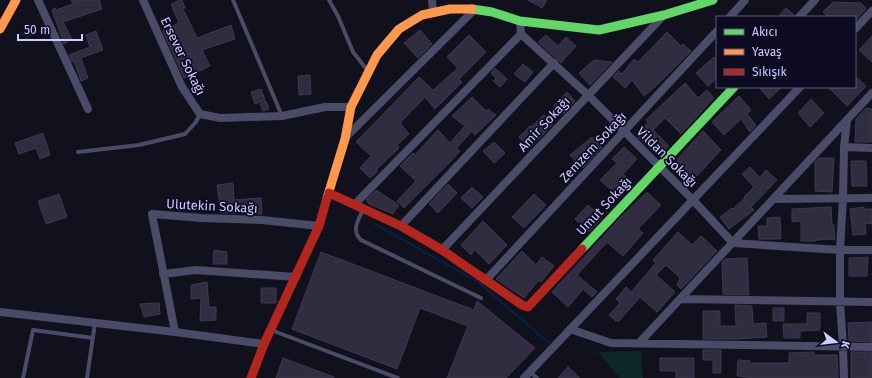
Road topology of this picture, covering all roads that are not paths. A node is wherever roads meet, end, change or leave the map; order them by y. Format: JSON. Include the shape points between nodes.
{"nodes":[{"id":1,"x":16,"y":0,"type":"edge"},
{"id":2,"x":38,"y":0,"type":"edge"},
{"id":3,"x":143,"y":0,"type":"edge"},
{"id":4,"x":233,"y":0,"type":"edge"},
{"id":5,"x":329,"y":0,"type":"edge"},
{"id":6,"x":432,"y":0,"type":"edge"},
{"id":7,"x":480,"y":0,"type":"edge"},
{"id":8,"x":713,"y":0,"type":"edge"},
{"id":9,"x":745,"y":0,"type":"edge"},
{"id":10,"x":815,"y":0,"type":"edge"},
{"id":11,"x":475,"y":8,"type":"junction"},
{"id":12,"x":872,"y":11,"type":"edge"},
{"id":13,"x":433,"y":13,"type":"junction"},
{"id":14,"x":664,"y":15,"type":"junction"},
{"id":15,"x":731,"y":16,"type":"edge"},
{"id":16,"x":800,"y":16,"type":"edge"},
{"id":17,"x":520,"y":21,"type":"junction"},
{"id":18,"x":856,"y":28,"type":"edge"},
{"id":19,"x":0,"y":29,"type":"edge"},
{"id":20,"x":716,"y":31,"type":"edge"},
{"id":21,"x":522,"y":34,"type":"junction"},
{"id":22,"x":554,"y":63,"type":"junction"},
{"id":23,"x":368,"y":72,"type":"junction"},
{"id":24,"x":733,"y":88,"type":"edge"},
{"id":25,"x":799,"y":88,"type":"edge"},
{"id":26,"x":872,"y":93,"type":"edge"},
{"id":27,"x":588,"y":95,"type":"junction"},
{"id":28,"x":869,"y":101,"type":"edge"},
{"id":29,"x":351,"y":107,"type":"junction"},
{"id":30,"x":88,"y":110,"type":"dead end"},
{"id":31,"x":200,"y":114,"type":"junction"},
{"id":32,"x":282,"y":116,"type":"junction"},
{"id":33,"x":847,"y":120,"type":"junction"},
{"id":34,"x":624,"y":131,"type":"junction"},
{"id":35,"x":345,"y":139,"type":"junction"},
{"id":36,"x":844,"y":147,"type":"junction"},
{"id":37,"x":872,"y":148,"type":"edge"},
{"id":38,"x":78,"y":152,"type":"dead end"},
{"id":39,"x":659,"y":167,"type":"junction"},
{"id":40,"x":329,"y":193,"type":"junction"},
{"id":41,"x":843,"y":198,"type":"junction"},
{"id":42,"x":872,"y":198,"type":"edge"},
{"id":43,"x":774,"y":199,"type":"junction"},
{"id":44,"x":692,"y":200,"type":"junction"},
{"id":45,"x":359,"y":206,"type":"junction"},
{"id":46,"x":319,"y":226,"type":"junction"},
{"id":47,"x":401,"y":226,"type":"junction"},
{"id":48,"x":733,"y":243,"type":"junction"},
{"id":49,"x":442,"y":250,"type":"junction"},
{"id":50,"x":840,"y":250,"type":"junction"},
{"id":51,"x":872,"y":250,"type":"edge"},
{"id":52,"x":163,"y":274,"type":"junction"},
{"id":53,"x":296,"y":277,"type":"junction"},
{"id":54,"x":486,"y":280,"type":"junction"},
{"id":55,"x":481,"y":298,"type":"dead end"},
{"id":56,"x":681,"y":299,"type":"junction"},
{"id":57,"x":840,"y":302,"type":"junction"},
{"id":58,"x":872,"y":302,"type":"edge"},
{"id":59,"x":0,"y":312,"type":"edge"},
{"id":60,"x":95,"y":323,"type":"junction"},
{"id":61,"x":570,"y":329,"type":"junction"},
{"id":62,"x":271,"y":330,"type":"junction"},
{"id":63,"x":175,"y":332,"type":"junction"},
{"id":64,"x":93,"y":338,"type":"junction"},
{"id":65,"x":639,"y":343,"type":"junction"},
{"id":66,"x":264,"y":344,"type":"junction"},
{"id":67,"x":844,"y":346,"type":"junction"},
{"id":68,"x":872,"y":347,"type":"edge"},
{"id":69,"x":530,"y":371,"type":"junction"},
{"id":70,"x":23,"y":378,"type":"edge"},
{"id":71,"x":87,"y":378,"type":"edge"},
{"id":72,"x":250,"y":378,"type":"edge"},
{"id":73,"x":398,"y":378,"type":"edge"},
{"id":74,"x":524,"y":378,"type":"edge"},
{"id":75,"x":537,"y":378,"type":"edge"},
{"id":76,"x":844,"y":378,"type":"edge"}],
"edges":[{"from":1,"to":19,"type":"street"},
{"from":2,"to":30,"type":"street"},
{"from":3,"to":31,"type":"street","name":"Ersever Sokağı","via":[[182,87]]},
{"from":4,"to":32,"type":"lane"},
{"from":5,"to":23,"type":"lane","via":[[353,52]]},
{"from":6,"to":13,"type":"street"},
{"from":7,"to":11,"type":"street"},
{"from":8,"to":14,"type":"street"},
{"from":9,"to":15,"type":"street"},
{"from":10,"to":16,"type":"street"},
{"from":11,"to":13,"type":"street"},
{"from":11,"to":17,"type":"street"},
{"from":11,"to":35,"type":"street"},
{"from":12,"to":18,"type":"street"},
{"from":13,"to":23,"type":"street","via":[[422,15],[399,29],[377,55]]},
{"from":14,"to":17,"type":"street","via":[[599,30]]},
{"from":14,"to":27,"type":"street","name":"Amir Sokağı"},
{"from":17,"to":21,"type":"street"},
{"from":20,"to":34,"type":"street","name":"Zemzem Sokağı"},
{"from":21,"to":22,"type":"street","name":"Vildan Sokağı"},
{"from":21,"to":45,"type":"street"},
{"from":22,"to":27,"type":"street","name":"Vildan Sokağı"},
{"from":22,"to":47,"type":"street"},
{"from":23,"to":29,"type":"street"},
{"from":24,"to":39,"type":"street","name":"Umut Sokağı"},
{"from":25,"to":44,"type":"street"},
{"from":26,"to":28,"type":"street"},
{"from":27,"to":34,"type":"street","name":"Vildan Sokağı"},
{"from":27,"to":49,"type":"street","name":"Amir Sokağı"},
{"from":28,"to":33,"type":"street"},
{"from":29,"to":32,"type":"street","name":"Ersever Sokağı","via":[[325,107]]},
{"from":29,"to":35,"type":"street"},
{"from":31,"to":32,"type":"street","name":"Ersever Sokağı","via":[[220,118]]},
{"from":31,"to":38,"type":"lane","via":[[185,134],[139,144]]},
{"from":33,"to":36,"type":"street"},
{"from":33,"to":43,"type":"street"},
{"from":34,"to":39,"type":"street","name":"Vildan Sokağı"},
{"from":34,"to":54,"type":"street","name":"Zemzem Sokağı"},
{"from":35,"to":40,"type":"street"},
{"from":36,"to":37,"type":"street"},
{"from":36,"to":41,"type":"street"},
{"from":39,"to":44,"type":"street","name":"Vildan Sokağı"},
{"from":39,"to":54,"type":"street","name":"Umut Sokağı","via":[[528,307]]},
{"from":40,"to":45,"type":"street"},
{"from":40,"to":46,"type":"street"},
{"from":41,"to":42,"type":"street"},
{"from":41,"to":43,"type":"street"},
{"from":41,"to":50,"type":"street"},
{"from":43,"to":48,"type":"street"},
{"from":44,"to":48,"type":"street","name":"Vildan Sokağı"},
{"from":44,"to":61,"type":"street"},
{"from":45,"to":47,"type":"street"},
{"from":45,"to":55,"type":"lane","via":[[356,228],[357,236],[361,240]]},
{"from":46,"to":52,"type":"street","name":"Ulutekin Sokağı","via":[[152,214]]},
{"from":46,"to":53,"type":"street"},
{"from":47,"to":49,"type":"street"},
{"from":48,"to":50,"type":"street"},
{"from":48,"to":56,"type":"street"},
{"from":49,"to":54,"type":"street"},
{"from":50,"to":51,"type":"street"},
{"from":50,"to":57,"type":"street"},
{"from":52,"to":53,"type":"street","via":[[196,270]]},
{"from":52,"to":63,"type":"street","name":"Ulutekin Sokağı"},
{"from":53,"to":62,"type":"street"},
{"from":56,"to":57,"type":"street"},
{"from":56,"to":65,"type":"street"},
{"from":57,"to":58,"type":"street"},
{"from":57,"to":67,"type":"street"},
{"from":59,"to":60,"type":"street"},
{"from":60,"to":63,"type":"street"},
{"from":60,"to":64,"type":"lane"},
{"from":61,"to":65,"type":"street","via":[[611,343]]},
{"from":61,"to":69,"type":"street"},
{"from":62,"to":66,"type":"street"},
{"from":62,"to":73,"type":"lane"},
{"from":63,"to":66,"type":"street"},
{"from":64,"to":70,"type":"lane","via":[[33,330]]},
{"from":64,"to":71,"type":"lane"},
{"from":65,"to":67,"type":"street"},
{"from":66,"to":72,"type":"street"},
{"from":67,"to":68,"type":"street"},
{"from":67,"to":76,"type":"street"},
{"from":69,"to":74,"type":"street"},
{"from":69,"to":75,"type":"lane"}]}
